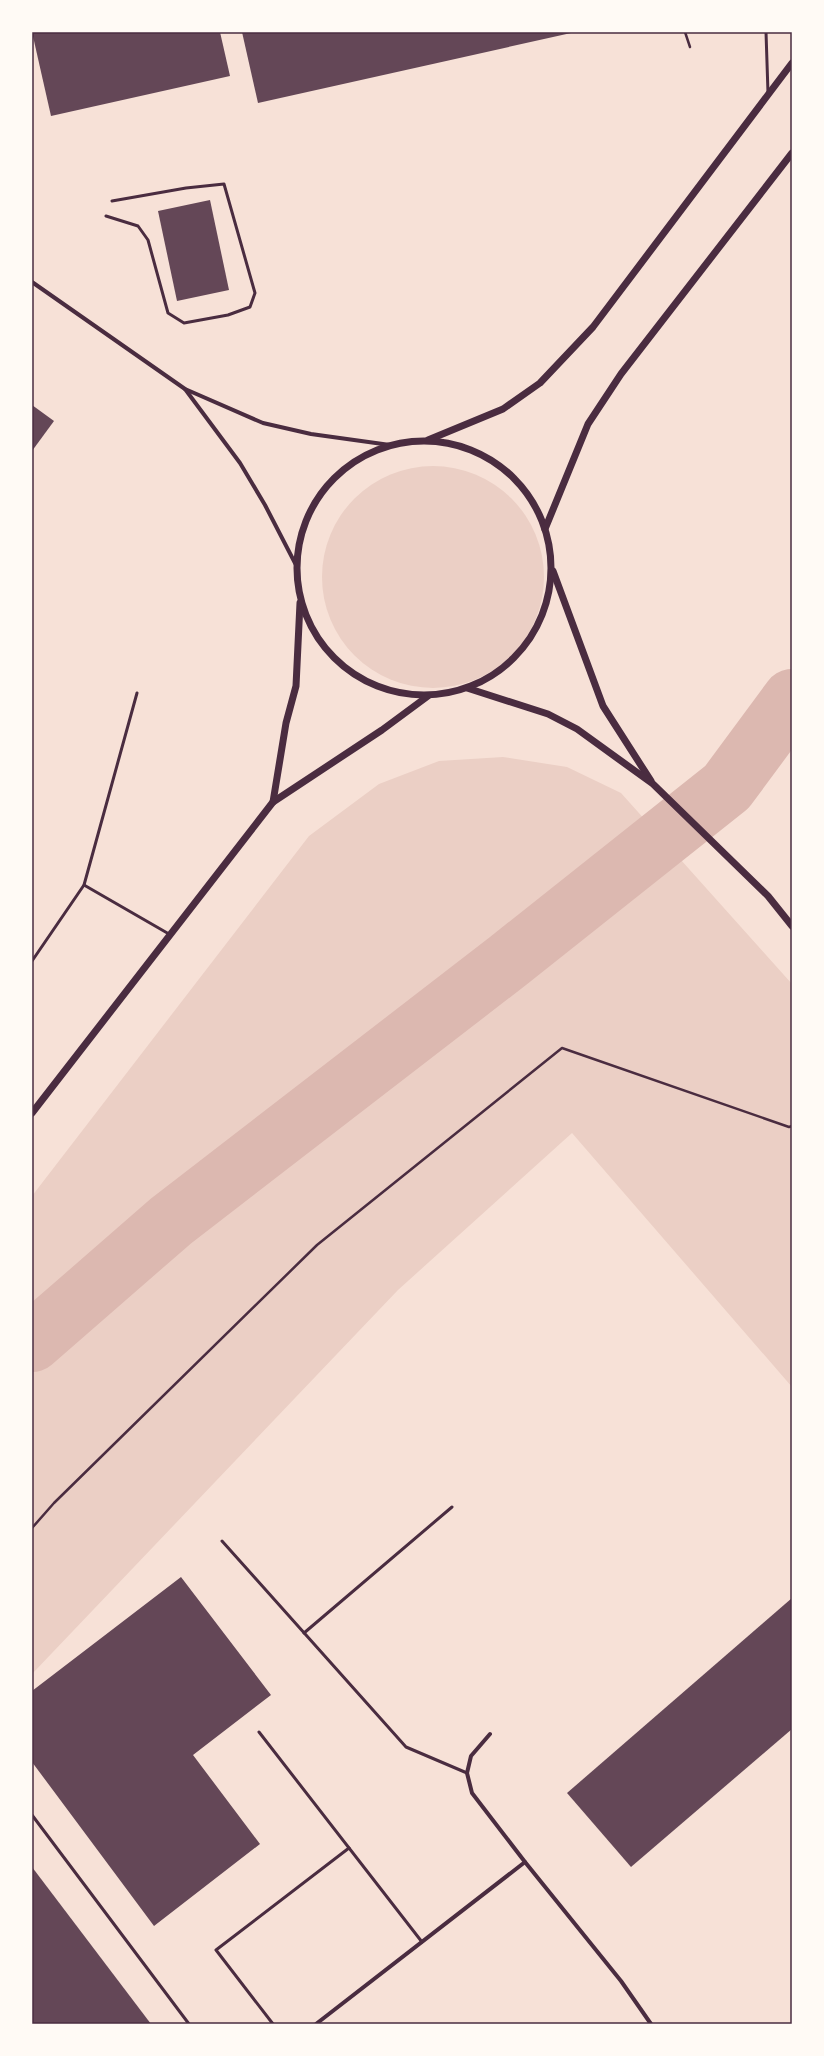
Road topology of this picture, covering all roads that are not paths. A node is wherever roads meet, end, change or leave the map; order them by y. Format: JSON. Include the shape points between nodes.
{"nodes":[{"id":1,"x":766,"y":32,"type":"edge"},
{"id":2,"x":792,"y":63,"type":"edge"},
{"id":3,"x":768,"y":94,"type":"junction"},
{"id":4,"x":792,"y":153,"type":"edge"},
{"id":5,"x":112,"y":201,"type":"dead end"},
{"id":6,"x":106,"y":216,"type":"dead end"},
{"id":7,"x":32,"y":282,"type":"edge"},
{"id":8,"x":185,"y":389,"type":"junction"},
{"id":9,"x":428,"y":440,"type":"junction"},
{"id":10,"x":390,"y":445,"type":"junction"},
{"id":11,"x":545,"y":529,"type":"junction"},
{"id":12,"x":296,"y":565,"type":"junction"},
{"id":13,"x":552,"y":568,"type":"junction"},
{"id":14,"x":300,"y":600,"type":"junction"},
{"id":15,"x":467,"y":688,"type":"junction"},
{"id":16,"x":137,"y":693,"type":"dead end"},
{"id":17,"x":428,"y":696,"type":"junction"},
{"id":18,"x":653,"y":784,"type":"junction"},
{"id":19,"x":273,"y":802,"type":"junction"},
{"id":20,"x":84,"y":885,"type":"junction"},
{"id":21,"x":792,"y":926,"type":"edge"},
{"id":22,"x":171,"y":935,"type":"junction"},
{"id":23,"x":32,"y":961,"type":"edge"},
{"id":24,"x":32,"y":1113,"type":"edge"},
{"id":25,"x":452,"y":1507,"type":"dead end"},
{"id":26,"x":222,"y":1541,"type":"dead end"},
{"id":27,"x":304,"y":1633,"type":"junction"},
{"id":28,"x":259,"y":1732,"type":"dead end"},
{"id":29,"x":490,"y":1734,"type":"dead end"},
{"id":30,"x":467,"y":1773,"type":"junction"},
{"id":31,"x":32,"y":1815,"type":"edge"},
{"id":32,"x":349,"y":1848,"type":"junction"},
{"id":33,"x":525,"y":1862,"type":"junction"},
{"id":34,"x":422,"y":1942,"type":"junction"},
{"id":35,"x":189,"y":2024,"type":"edge"},
{"id":36,"x":273,"y":2024,"type":"edge"},
{"id":37,"x":316,"y":2024,"type":"edge"},
{"id":38,"x":651,"y":2024,"type":"edge"}],
"edges":[{"from":1,"to":3,"type":"lane"},
{"from":2,"to":3,"type":"street"},
{"from":3,"to":9,"type":"street","via":[[593,327],[540,383],[503,408]]},
{"from":4,"to":11,"type":"street","via":[[621,374],[600,405],[588,424]]},
{"from":5,"to":6,"type":"lane","via":[[224,184],[255,293],[250,307],[228,315],[184,323],[179,320],[168,312],[148,240],[138,226]]},
{"from":7,"to":8,"type":"street"},
{"from":8,"to":10,"type":"street","via":[[262,423],[311,434]]},
{"from":8,"to":12,"type":"street","via":[[240,463]]},
{"from":9,"to":10,"type":"street"},
{"from":9,"to":11,"type":"street","via":[[459,445],[488,457],[513,476],[532,501]]},
{"from":10,"to":12,"type":"street","via":[[354,462],[323,489],[303,525]]},
{"from":11,"to":13,"type":"street"},
{"from":12,"to":14,"type":"street"},
{"from":13,"to":15,"type":"street","via":[[548,600],[536,629],[518,654],[495,674]]},
{"from":13,"to":18,"type":"street","via":[[603,706]]},
{"from":14,"to":17,"type":"street","via":[[309,623],[322,644],[338,662],[358,677],[404,694]]},
{"from":14,"to":19,"type":"street","via":[[296,686],[286,722]]},
{"from":15,"to":17,"type":"street"},
{"from":15,"to":18,"type":"street","via":[[548,714],[577,729]]},
{"from":16,"to":20,"type":"lane"},
{"from":17,"to":19,"type":"street","via":[[382,730]]},
{"from":18,"to":21,"type":"street","via":[[768,896]]},
{"from":19,"to":22,"type":"street"},
{"from":20,"to":22,"type":"lane"},
{"from":20,"to":23,"type":"lane"},
{"from":22,"to":24,"type":"street"},
{"from":25,"to":27,"type":"lane"},
{"from":26,"to":27,"type":"lane"},
{"from":27,"to":30,"type":"lane","via":[[406,1747]]},
{"from":28,"to":32,"type":"lane"},
{"from":29,"to":30,"type":"street","via":[[471,1756]]},
{"from":30,"to":33,"type":"street","via":[[472,1793]]},
{"from":31,"to":35,"type":"lane"},
{"from":32,"to":34,"type":"lane"},
{"from":32,"to":36,"type":"lane","via":[[216,1950]]},
{"from":33,"to":34,"type":"street"},
{"from":33,"to":38,"type":"street","via":[[621,1981]]},
{"from":34,"to":37,"type":"street"}]}
